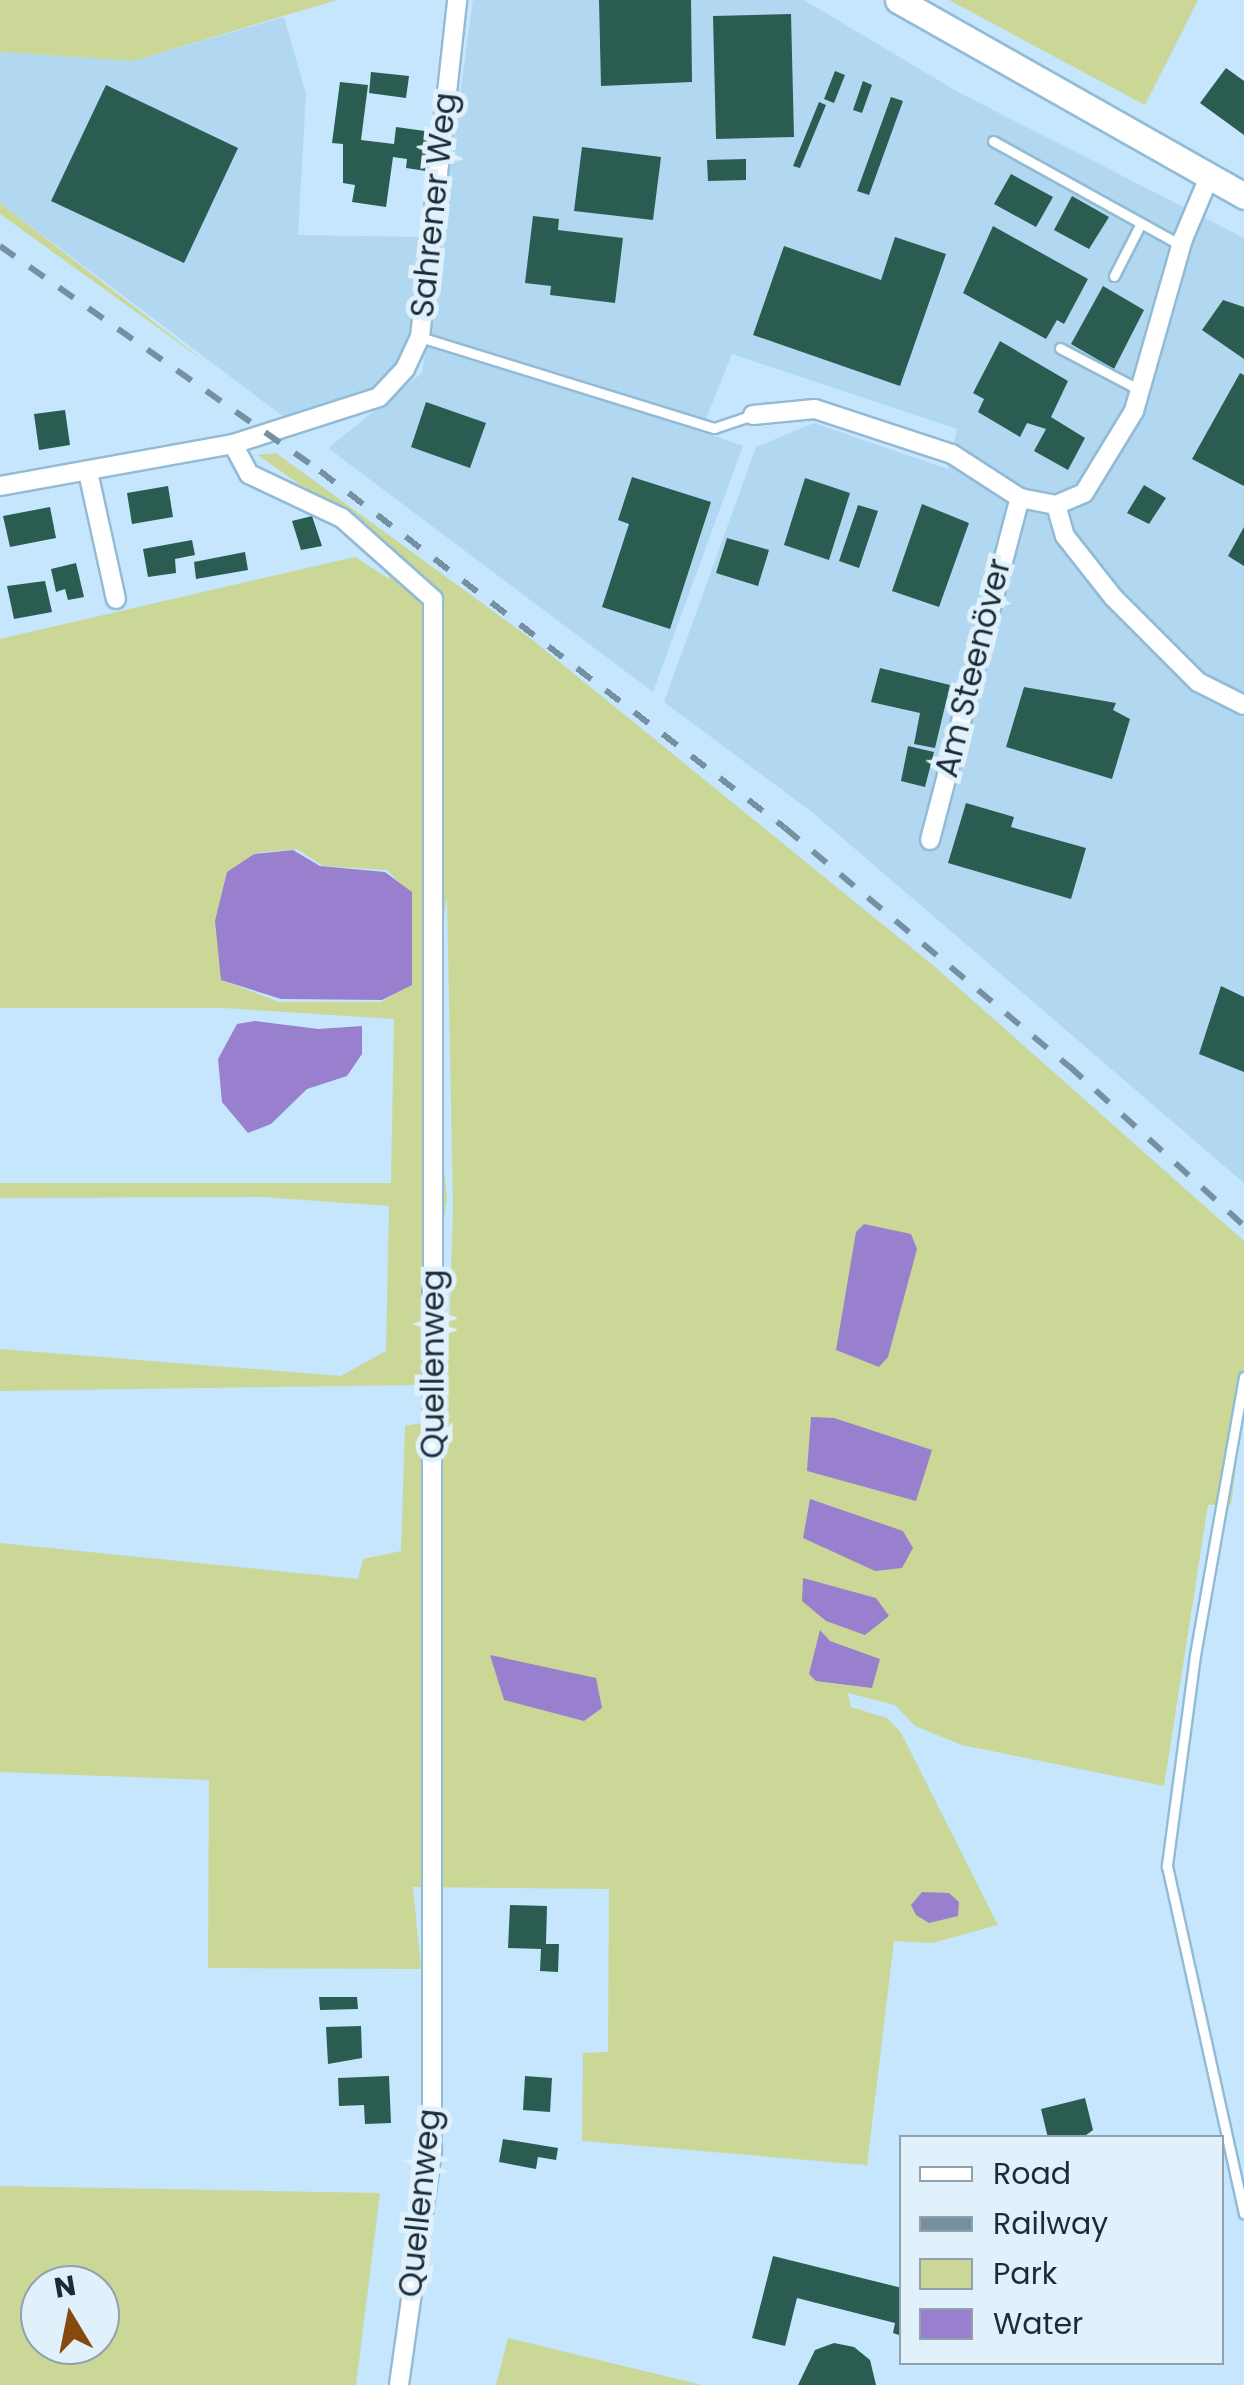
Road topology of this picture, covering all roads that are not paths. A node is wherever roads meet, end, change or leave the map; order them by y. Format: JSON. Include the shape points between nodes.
{"nodes":[{"id":1,"x":457,"y":0,"type":"edge"},
{"id":2,"x":898,"y":0,"type":"edge"},
{"id":3,"x":993,"y":140,"type":"dead end"},
{"id":4,"x":1209,"y":177,"type":"junction"},
{"id":5,"x":1244,"y":196,"type":"edge"},
{"id":6,"x":1141,"y":223,"type":"junction"},
{"id":7,"x":1181,"y":245,"type":"junction"},
{"id":8,"x":1114,"y":276,"type":"dead end"},
{"id":9,"x":420,"y":337,"type":"junction"},
{"id":10,"x":1060,"y":348,"type":"dead end"},
{"id":11,"x":1140,"y":390,"type":"junction"},
{"id":12,"x":753,"y":415,"type":"joint"},
{"id":13,"x":233,"y":444,"type":"junction"},
{"id":14,"x":88,"y":472,"type":"junction"},
{"id":15,"x":0,"y":486,"type":"edge"},
{"id":16,"x":1020,"y":498,"type":"junction"},
{"id":17,"x":1056,"y":505,"type":"junction"},
{"id":18,"x":116,"y":600,"type":"dead end"},
{"id":19,"x":1244,"y":704,"type":"edge"},
{"id":20,"x":930,"y":840,"type":"dead end"},
{"id":21,"x":1244,"y":1377,"type":"edge"},
{"id":22,"x":1244,"y":2214,"type":"edge"},
{"id":23,"x":399,"y":2385,"type":"edge"}],
"edges":[{"from":1,"to":9,"type":"street","name":"Sahrener Weg"},
{"from":2,"to":4,"type":"main road"},
{"from":3,"to":6,"type":"lane"},
{"from":4,"to":5,"type":"main road"},
{"from":4,"to":7,"type":"street"},
{"from":6,"to":7,"type":"lane"},
{"from":6,"to":8,"type":"lane"},
{"from":7,"to":11,"type":"street"},
{"from":9,"to":12,"type":"lane","via":[[714,428]]},
{"from":9,"to":13,"type":"street","name":"Sahrener Weg","via":[[379,397]]},
{"from":10,"to":11,"type":"lane"},
{"from":11,"to":17,"type":"street","via":[[1084,494]]},
{"from":12,"to":16,"type":"street","via":[[815,409],[952,454]]},
{"from":13,"to":14,"type":"street","name":"Sahrener Weg"},
{"from":13,"to":23,"type":"street","name":"Quellenweg","via":[[249,474],[342,518],[434,599],[432,2150]]},
{"from":14,"to":15,"type":"street","name":"Sahrener Weg"},
{"from":14,"to":18,"type":"street"},
{"from":16,"to":17,"type":"street"},
{"from":16,"to":20,"type":"street","name":"Am Steenöver"},
{"from":17,"to":19,"type":"street","via":[[1066,536],[1113,597],[1198,682]]},
{"from":21,"to":22,"type":"lane","via":[[1195,1655],[1167,1866]]}]}
